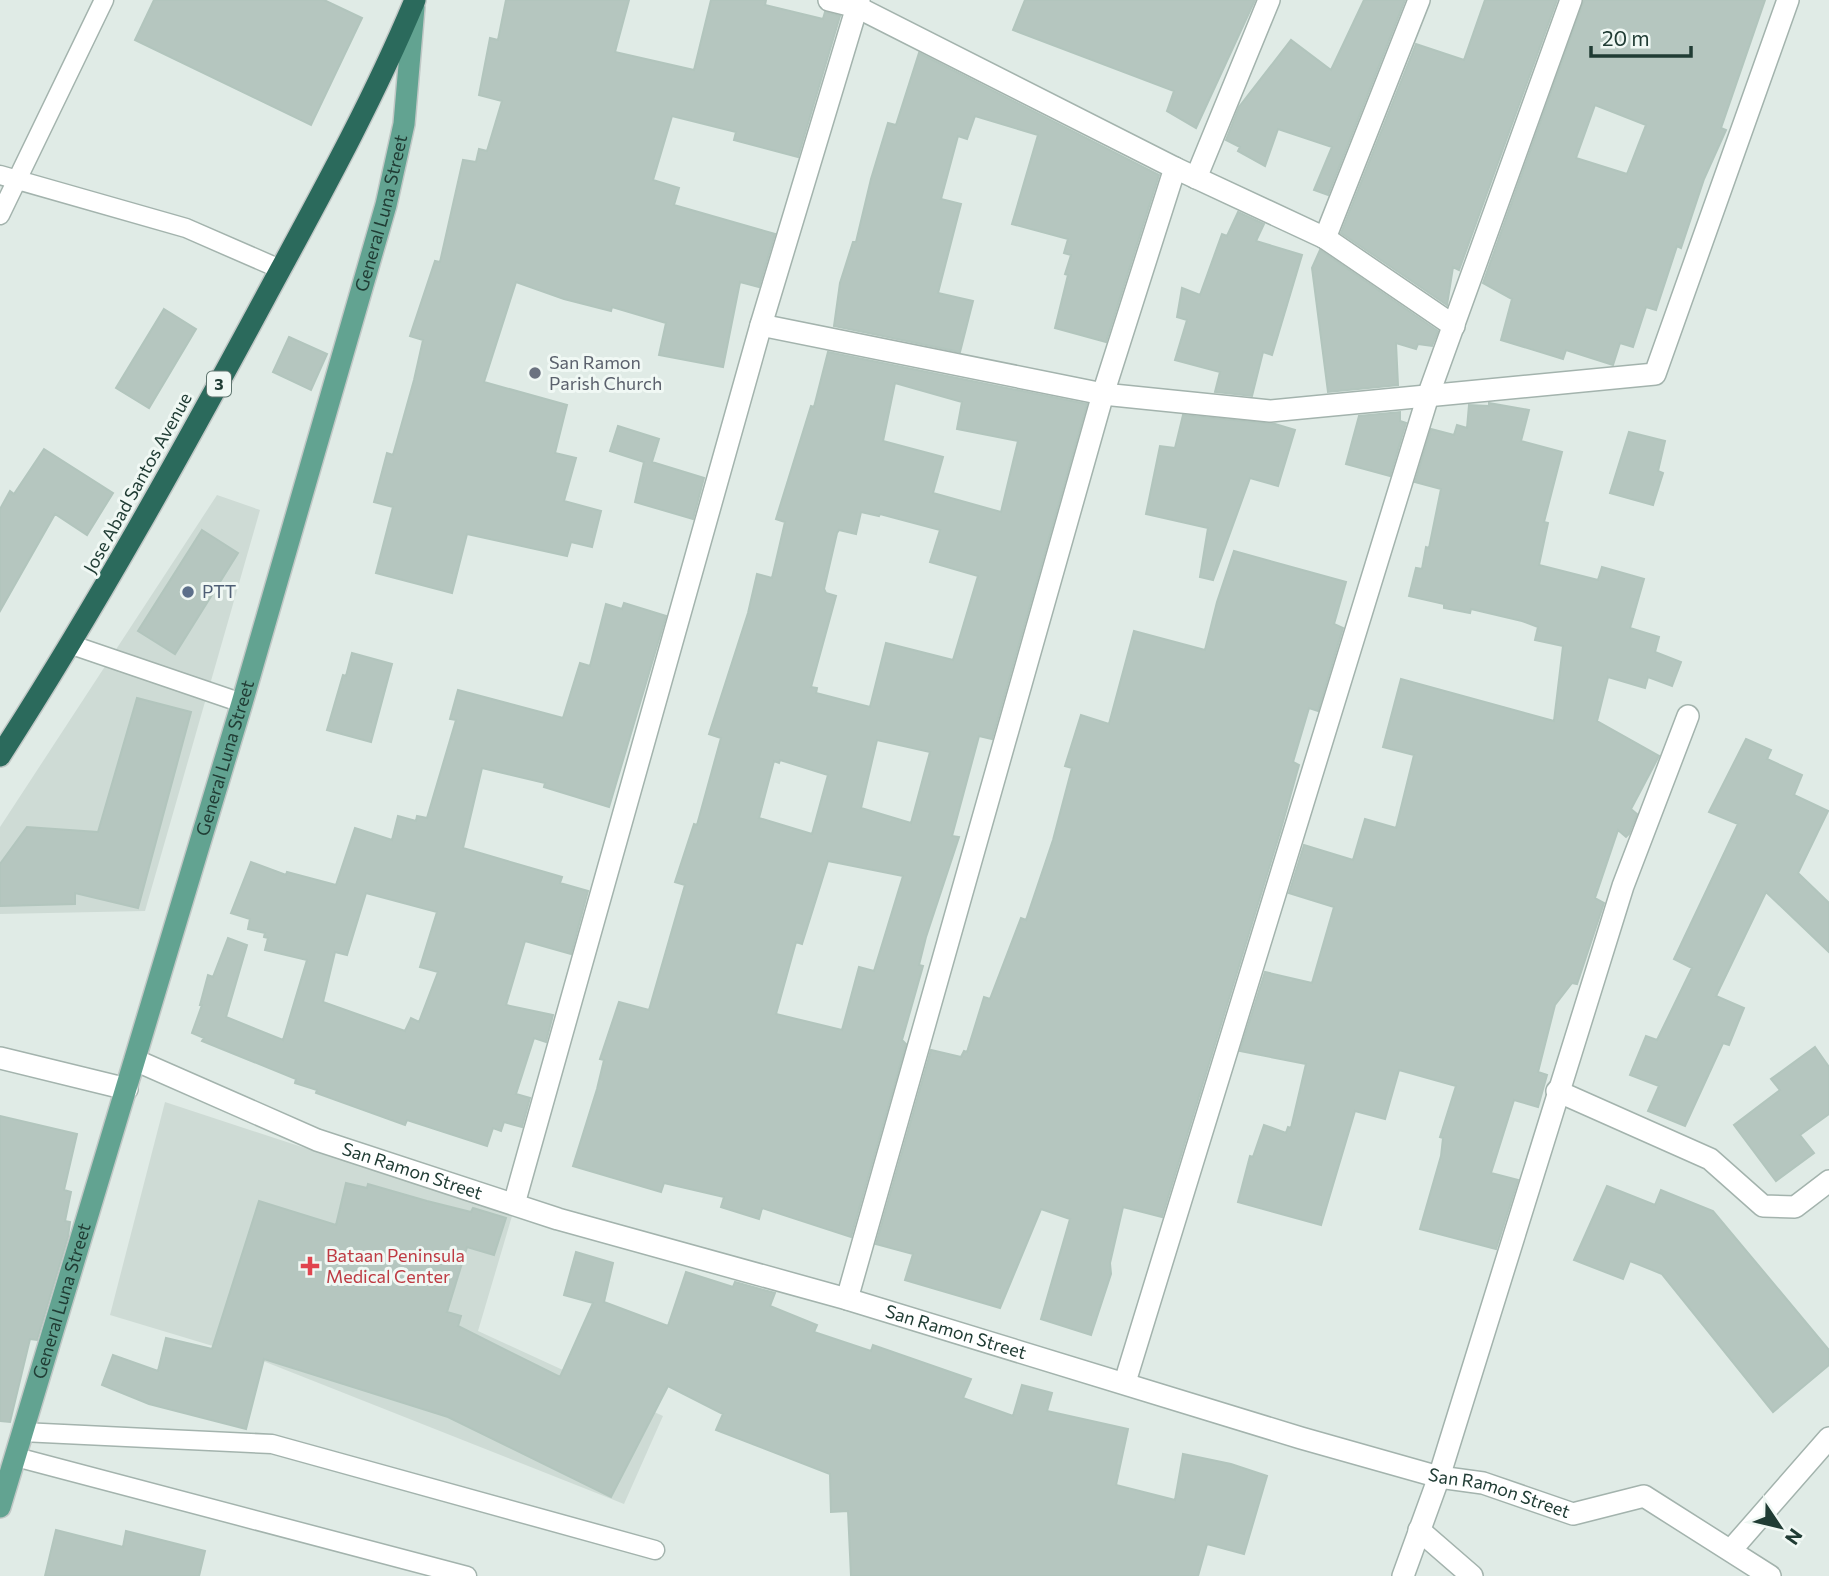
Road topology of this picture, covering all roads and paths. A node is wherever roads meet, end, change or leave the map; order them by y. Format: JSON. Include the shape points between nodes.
{"nodes":[{"id":1,"x":104,"y":0,"type":"edge"},
{"id":2,"x":415,"y":0,"type":"edge"},
{"id":3,"x":829,"y":0,"type":"edge"},
{"id":4,"x":1269,"y":0,"type":"edge"},
{"id":5,"x":1419,"y":0,"type":"edge"},
{"id":6,"x":1571,"y":0,"type":"edge"},
{"id":7,"x":1788,"y":0,"type":"edge"},
{"id":8,"x":858,"y":4,"type":"edge"},
{"id":9,"x":1175,"y":168,"type":"junction"},
{"id":10,"x":9,"y":178,"type":"edge"},
{"id":11,"x":1196,"y":178,"type":"junction"},
{"id":12,"x":0,"y":215,"type":"edge"},
{"id":13,"x":1325,"y":238,"type":"junction"},
{"id":14,"x":281,"y":269,"type":"junction"},
{"id":15,"x":761,"y":325,"type":"junction"},
{"id":16,"x":1454,"y":326,"type":"junction"},
{"id":17,"x":1103,"y":394,"type":"junction"},
{"id":18,"x":1428,"y":396,"type":"junction"},
{"id":19,"x":72,"y":645,"type":"junction"},
{"id":20,"x":242,"y":702,"type":"junction"},
{"id":21,"x":1688,"y":716,"type":"dead end"},
{"id":22,"x":0,"y":757,"type":"edge"},
{"id":23,"x":0,"y":1058,"type":"edge"},
{"id":24,"x":135,"y":1060,"type":"junction"},
{"id":25,"x":127,"y":1089,"type":"junction"},
{"id":26,"x":1557,"y":1091,"type":"junction"},
{"id":27,"x":1829,"y":1181,"type":"edge"},
{"id":28,"x":514,"y":1204,"type":"junction"},
{"id":29,"x":847,"y":1299,"type":"junction"},
{"id":30,"x":1125,"y":1382,"type":"junction"},
{"id":31,"x":23,"y":1432,"type":"junction"},
{"id":32,"x":1829,"y":1438,"type":"edge"},
{"id":33,"x":16,"y":1457,"type":"junction"},
{"id":34,"x":1439,"y":1477,"type":"junction"},
{"id":35,"x":0,"y":1507,"type":"edge"},
{"id":36,"x":1419,"y":1530,"type":"junction"},
{"id":37,"x":655,"y":1550,"type":"dead end"},
{"id":38,"x":1731,"y":1550,"type":"junction"},
{"id":39,"x":467,"y":1576,"type":"edge"},
{"id":40,"x":1403,"y":1576,"type":"edge"},
{"id":41,"x":1472,"y":1576,"type":"edge"},
{"id":42,"x":1770,"y":1576,"type":"edge"}],
"edges":[{"from":1,"to":10,"type":"lane"},
{"from":2,"to":14,"type":"highway","name":"Jose Abad Santos Avenue","number":"3","via":[[384,74]]},
{"from":2,"to":20,"type":"main road","name":"General Luna Street","via":[[404,124],[386,205]]},
{"from":3,"to":8,"type":"street"},
{"from":4,"to":11,"type":"street"},
{"from":5,"to":13,"type":"street"},
{"from":6,"to":16,"type":"street"},
{"from":7,"to":18,"type":"street","via":[[1656,374]]},
{"from":8,"to":9,"type":"street"},
{"from":8,"to":15,"type":"street"},
{"from":9,"to":11,"type":"street"},
{"from":9,"to":17,"type":"street"},
{"from":10,"to":12,"type":"lane"},
{"from":10,"to":14,"type":"lane","via":[[186,228]]},
{"from":11,"to":13,"type":"street"},
{"from":13,"to":16,"type":"street"},
{"from":14,"to":19,"type":"highway","name":"Jose Abad Santos Avenue","number":"3","via":[[164,487]]},
{"from":15,"to":17,"type":"street"},
{"from":15,"to":28,"type":"street"},
{"from":16,"to":18,"type":"street"},
{"from":17,"to":18,"type":"street","via":[[1270,411]]},
{"from":17,"to":29,"type":"street"},
{"from":18,"to":30,"type":"street"},
{"from":19,"to":20,"type":"lane"},
{"from":19,"to":22,"type":"highway","name":"Jose Abad Santos Avenue","number":"3"},
{"from":20,"to":24,"type":"main road","name":"General Luna Street"},
{"from":21,"to":26,"type":"street","via":[[1623,886]]},
{"from":23,"to":25,"type":"street"},
{"from":24,"to":25,"type":"main road","name":"General Luna Street"},
{"from":24,"to":28,"type":"street","name":"San Ramon Street","via":[[317,1140]]},
{"from":25,"to":31,"type":"main road","name":"General Luna Street"},
{"from":26,"to":27,"type":"street","via":[[1710,1159],[1763,1206],[1795,1207]]},
{"from":26,"to":34,"type":"street"},
{"from":28,"to":29,"type":"street","name":"San Ramon Street"},
{"from":29,"to":30,"type":"street","name":"San Ramon Street"},
{"from":30,"to":34,"type":"street","name":"San Ramon Street"},
{"from":31,"to":33,"type":"main road","name":"General Luna Street"},
{"from":31,"to":37,"type":"lane","via":[[272,1444]]},
{"from":32,"to":38,"type":"street"},
{"from":33,"to":35,"type":"main road","name":"General Luna Street"},
{"from":33,"to":39,"type":"lane"},
{"from":34,"to":36,"type":"street"},
{"from":34,"to":38,"type":"street","name":"San Ramon Street","via":[[1483,1483],[1573,1514],[1644,1496]]},
{"from":36,"to":40,"type":"street"},
{"from":36,"to":41,"type":"street"},
{"from":38,"to":42,"type":"street","name":"San Ramon Street"}]}
